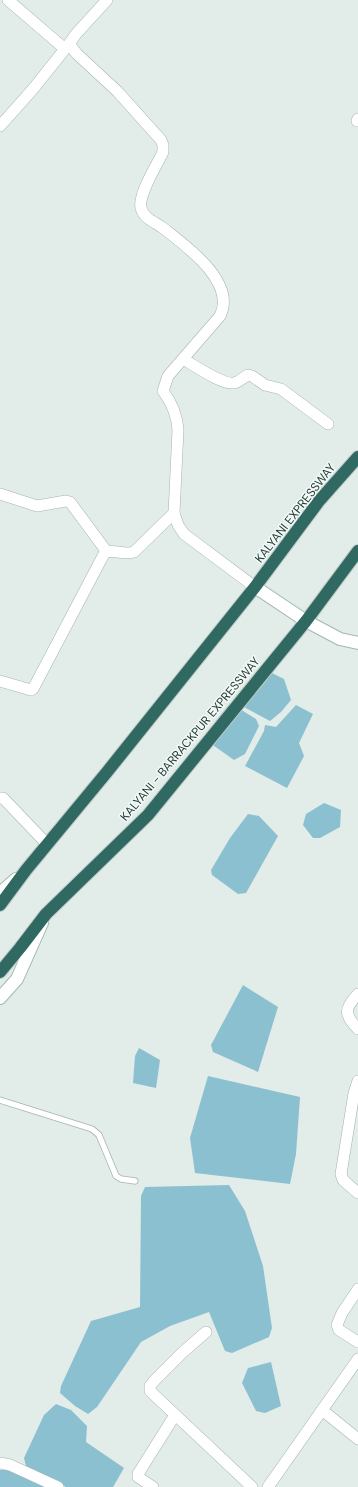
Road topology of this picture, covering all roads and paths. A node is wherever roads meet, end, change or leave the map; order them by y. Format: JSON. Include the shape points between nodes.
{"nodes":[{"id":1,"x":8,"y":0,"type":"edge"},
{"id":2,"x":107,"y":0,"type":"edge"},
{"id":3,"x":67,"y":46,"type":"junction"},
{"id":4,"x":0,"y":126,"type":"edge"},
{"id":5,"x":183,"y":359,"type":"junction"},
{"id":6,"x":328,"y":424,"type":"dead end"},
{"id":7,"x":358,"y":457,"type":"edge"},
{"id":8,"x":0,"y":494,"type":"edge"},
{"id":9,"x":174,"y":513,"type":"junction"},
{"id":10,"x":358,"y":551,"type":"edge"},
{"id":11,"x":107,"y":552,"type":"junction"},
{"id":12,"x":255,"y":587,"type":"junction"},
{"id":13,"x":306,"y":621,"type":"junction"},
{"id":14,"x":358,"y":643,"type":"edge"},
{"id":15,"x":0,"y":681,"type":"edge"},
{"id":16,"x":0,"y":798,"type":"edge"},
{"id":17,"x":47,"y":844,"type":"junction"},
{"id":18,"x":26,"y":870,"type":"junction"},
{"id":19,"x":0,"y":893,"type":"edge"},
{"id":20,"x":0,"y":905,"type":"edge"},
{"id":21,"x":46,"y":914,"type":"junction"},
{"id":22,"x":0,"y":972,"type":"edge"},
{"id":23,"x":358,"y":994,"type":"edge"},
{"id":24,"x":0,"y":998,"type":"edge"},
{"id":25,"x":358,"y":1029,"type":"edge"},
{"id":26,"x":358,"y":1081,"type":"edge"},
{"id":27,"x":0,"y":1100,"type":"edge"},
{"id":28,"x":135,"y":1181,"type":"dead end"},
{"id":29,"x":358,"y":1193,"type":"edge"},
{"id":30,"x":358,"y":1289,"type":"edge"},
{"id":31,"x":206,"y":1332,"type":"dead end"},
{"id":32,"x":358,"y":1342,"type":"edge"},
{"id":33,"x":358,"y":1359,"type":"edge"},
{"id":34,"x":322,"y":1410,"type":"junction"},
{"id":35,"x":175,"y":1415,"type":"junction"},
{"id":36,"x":358,"y":1439,"type":"edge"},
{"id":37,"x":0,"y":1463,"type":"edge"},
{"id":38,"x":58,"y":1487,"type":"edge"},
{"id":39,"x":154,"y":1487,"type":"edge"},
{"id":40,"x":252,"y":1487,"type":"edge"},
{"id":41,"x":268,"y":1487,"type":"edge"}],
"edges":[{"from":1,"to":3,"type":"street"},
{"from":2,"to":3,"type":"street"},
{"from":3,"to":4,"type":"street"},
{"from":3,"to":5,"type":"street","via":[[117,91],[161,140],[164,145],[163,152],[144,190],[141,208],[152,222],[189,249],[207,267],[222,289],[224,309]]},
{"from":5,"to":6,"type":"street","via":[[215,378],[231,383],[236,383],[248,375],[265,385],[281,389]]},
{"from":5,"to":9,"type":"street","via":[[168,376],[163,391],[178,420]]},
{"from":7,"to":12,"type":"highway","name":"KALYANI EXPRESSWAY","via":[[319,501]]},
{"from":8,"to":11,"type":"street","via":[[37,506],[70,502]]},
{"from":9,"to":11,"type":"street","via":[[134,552]]},
{"from":9,"to":12,"type":"street","via":[[184,534]]},
{"from":10,"to":13,"type":"highway","name":"KALYANI - BARRACKPUR EXPRESSWAY"},
{"from":11,"to":15,"type":"street","via":[[35,688],[31,690]]},
{"from":12,"to":13,"type":"street"},
{"from":12,"to":17,"type":"highway"},
{"from":13,"to":14,"type":"street","via":[[340,639]]},
{"from":13,"to":21,"type":"highway","name":"KALYANI - BARRACKPUR EXPRESSWAY","via":[[148,815]]},
{"from":16,"to":17,"type":"street","via":[[3,798]]},
{"from":17,"to":18,"type":"highway"},
{"from":18,"to":19,"type":"street"},
{"from":18,"to":20,"type":"highway"},
{"from":21,"to":22,"type":"highway","name":"KALYANI - BARRACKPUR EXPRESSWAY"},
{"from":21,"to":24,"type":"street","via":[[17,979]]},
{"from":23,"to":25,"type":"street","via":[[349,1003],[347,1010]]},
{"from":26,"to":29,"type":"street","via":[[341,1174],[343,1180]]},
{"from":27,"to":28,"type":"lane","via":[[92,1129],[98,1135],[116,1176]]},
{"from":30,"to":32,"type":"street","via":[[337,1325],[339,1330]]},
{"from":31,"to":35,"type":"street","via":[[150,1386],[151,1393]]},
{"from":33,"to":34,"type":"street"},
{"from":34,"to":36,"type":"street"},
{"from":34,"to":41,"type":"street"},
{"from":35,"to":39,"type":"street","via":[[138,1474]]},
{"from":35,"to":40,"type":"street"},
{"from":37,"to":38,"type":"street"}]}
